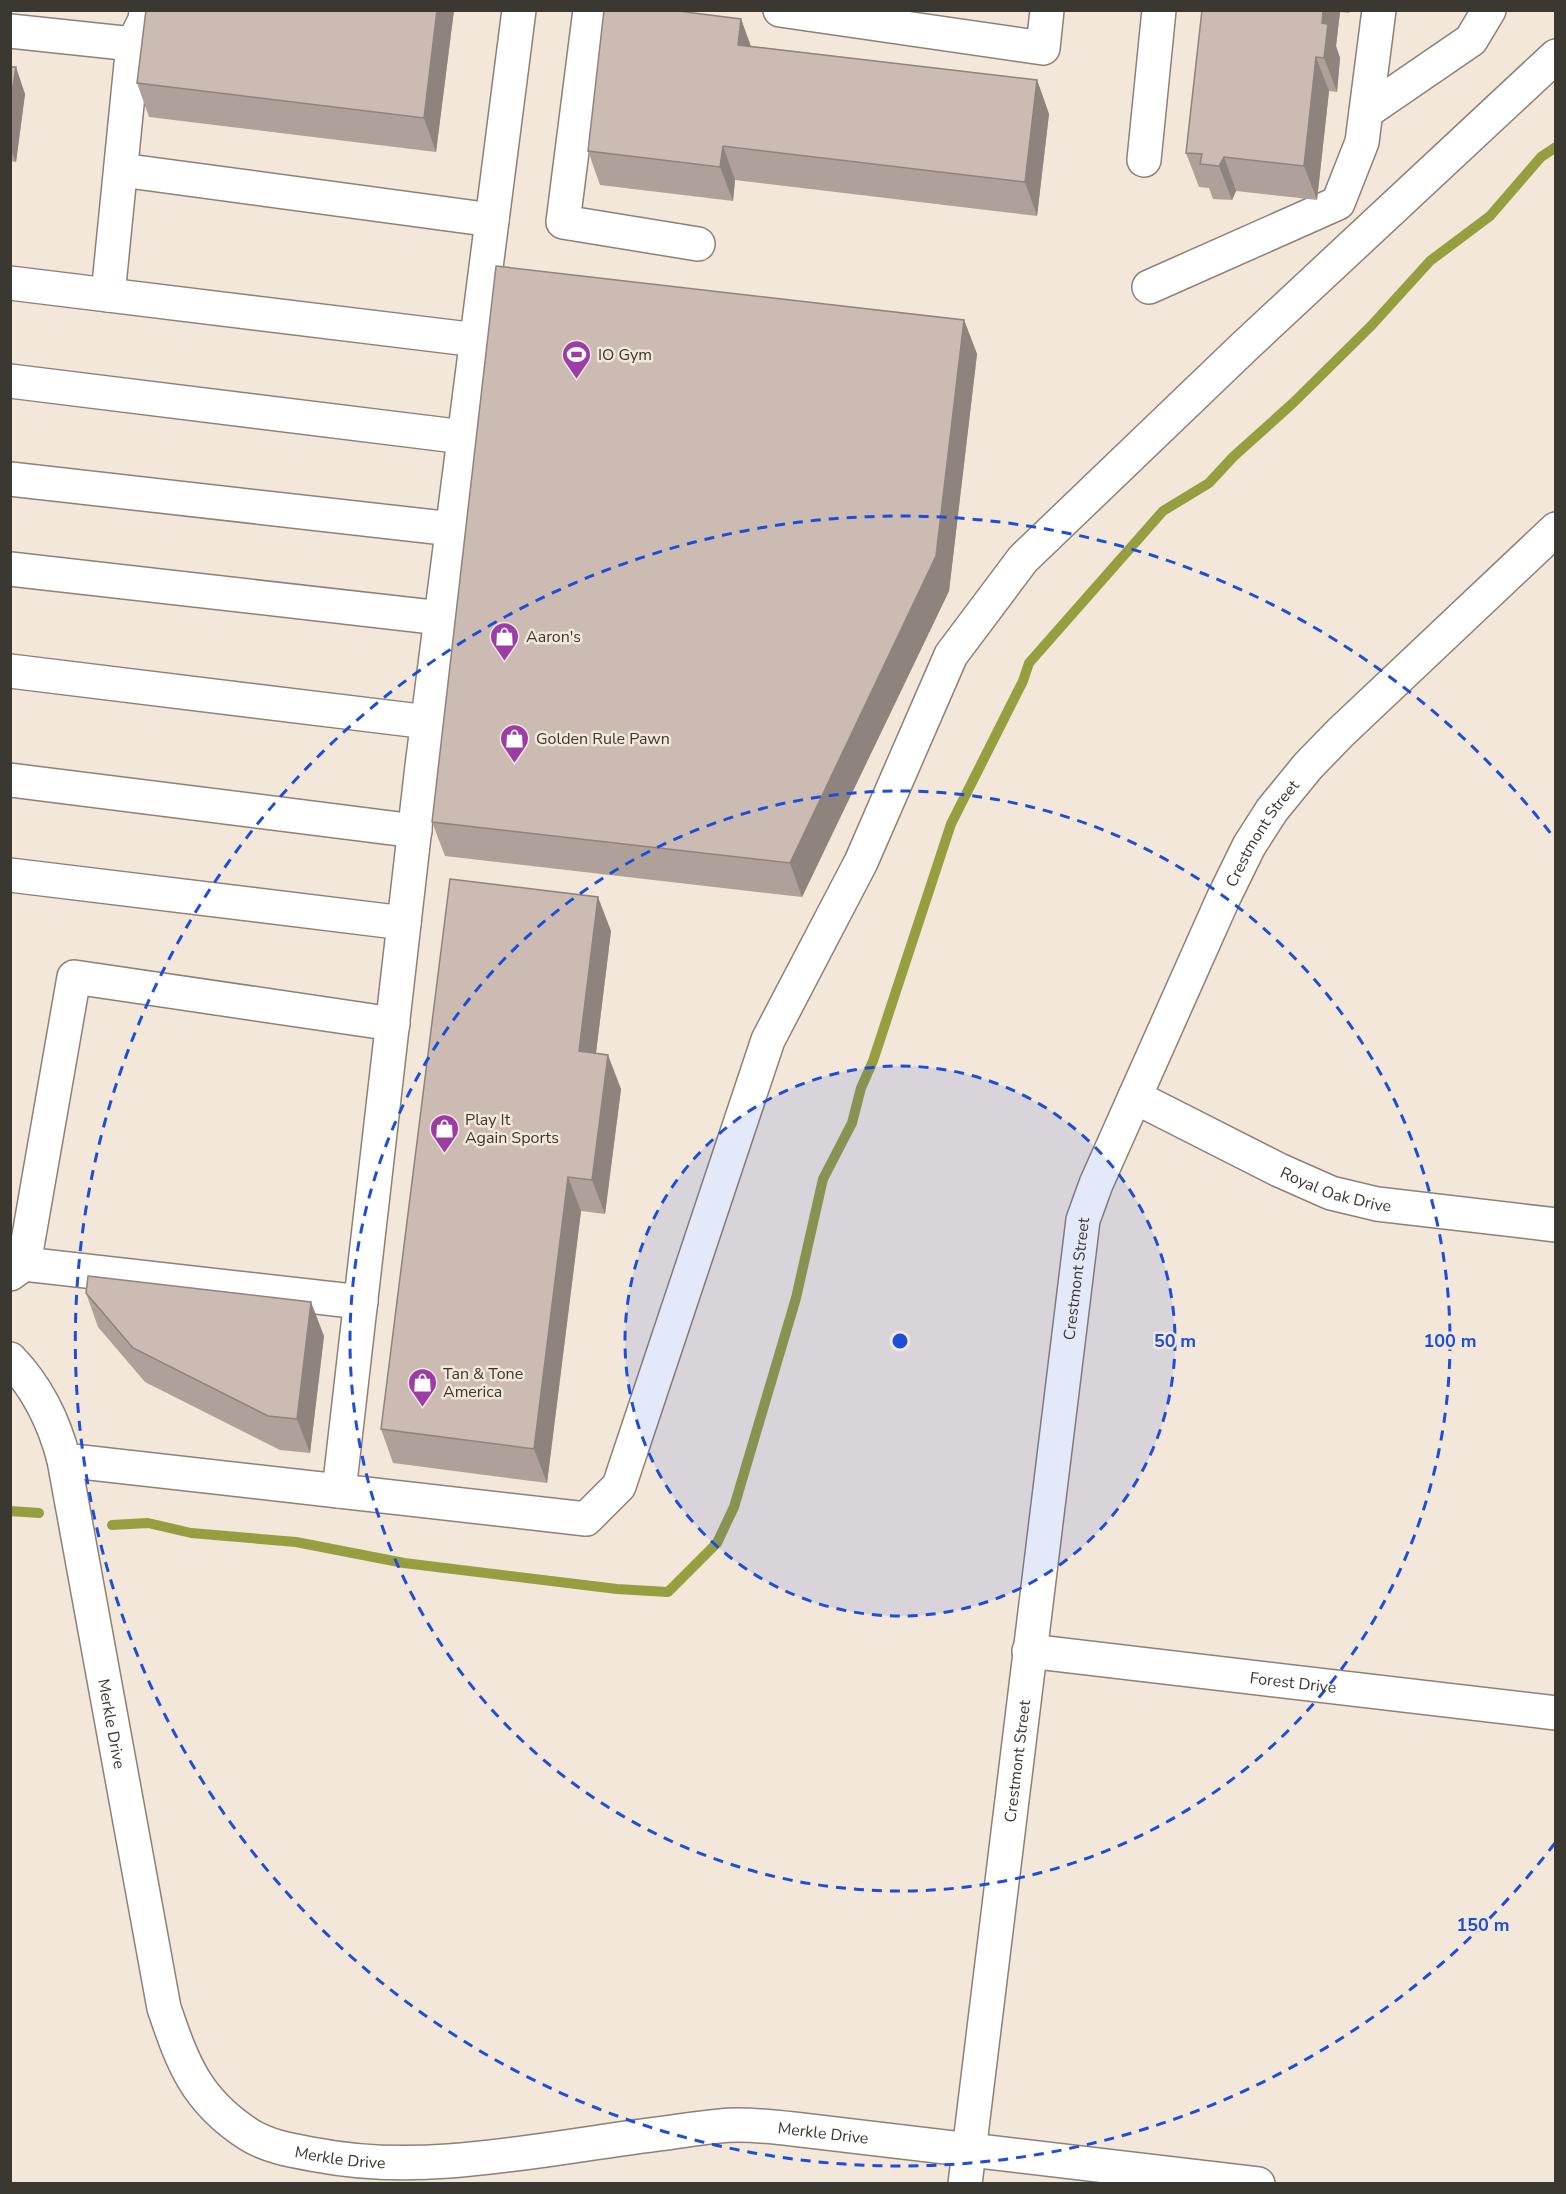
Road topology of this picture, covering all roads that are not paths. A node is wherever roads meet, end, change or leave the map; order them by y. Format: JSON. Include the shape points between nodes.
{"nodes":[{"id":1,"x":146,"y":10,"type":"edge"},
{"id":2,"x":519,"y":10,"type":"edge"},
{"id":3,"x":590,"y":10,"type":"edge"},
{"id":4,"x":780,"y":10,"type":"edge"},
{"id":5,"x":1047,"y":10,"type":"edge"},
{"id":6,"x":1159,"y":10,"type":"edge"},
{"id":7,"x":1379,"y":10,"type":"edge"},
{"id":8,"x":1489,"y":10,"type":"edge"},
{"id":9,"x":10,"y":31,"type":"edge"},
{"id":10,"x":133,"y":44,"type":"junction"},
{"id":11,"x":1556,"y":56,"type":"edge"},
{"id":12,"x":1365,"y":112,"type":"junction"},
{"id":13,"x":1144,"y":160,"type":"dead end"},
{"id":14,"x":120,"y":170,"type":"junction"},
{"id":15,"x":492,"y":220,"type":"junction"},
{"id":16,"x":698,"y":244,"type":"dead end"},
{"id":17,"x":10,"y":283,"type":"edge"},
{"id":18,"x":1149,"y":286,"type":"dead end"},
{"id":19,"x":108,"y":295,"type":"junction"},
{"id":20,"x":477,"y":340,"type":"junction"},
{"id":21,"x":10,"y":381,"type":"edge"},
{"id":22,"x":464,"y":437,"type":"junction"},
{"id":23,"x":10,"y":479,"type":"edge"},
{"id":24,"x":453,"y":529,"type":"junction"},
{"id":25,"x":1556,"y":529,"type":"edge"},
{"id":26,"x":10,"y":569,"type":"edge"},
{"id":27,"x":441,"y":618,"type":"junction"},
{"id":28,"x":10,"y":672,"type":"edge"},
{"id":29,"x":428,"y":722,"type":"junction"},
{"id":30,"x":10,"y":780,"type":"edge"},
{"id":31,"x":415,"y":831,"type":"junction"},
{"id":32,"x":10,"y":875,"type":"edge"},
{"id":33,"x":404,"y":923,"type":"junction"},
{"id":34,"x":393,"y":1024,"type":"junction"},
{"id":35,"x":1134,"y":1097,"type":"junction"},
{"id":36,"x":1556,"y":1225,"type":"edge"},
{"id":37,"x":17,"y":1269,"type":"edge"},
{"id":38,"x":361,"y":1302,"type":"junction"},
{"id":39,"x":10,"y":1359,"type":"edge"},
{"id":40,"x":64,"y":1460,"type":"junction"},
{"id":41,"x":339,"y":1491,"type":"junction"},
{"id":42,"x":1029,"y":1651,"type":"junction"},
{"id":43,"x":1556,"y":1713,"type":"edge"},
{"id":44,"x":969,"y":2149,"type":"junction"},
{"id":45,"x":965,"y":2184,"type":"edge"},
{"id":46,"x":1258,"y":2184,"type":"edge"}],
"edges":[{"from":1,"to":10,"type":"street"},
{"from":2,"to":15,"type":"street"},
{"from":3,"to":16,"type":"street","via":[[563,222]]},
{"from":4,"to":5,"type":"street","via":[[1043,48]]},
{"from":6,"to":13,"type":"street"},
{"from":7,"to":12,"type":"street"},
{"from":8,"to":12,"type":"street","via":[[1471,39]]},
{"from":9,"to":10,"type":"street"},
{"from":10,"to":14,"type":"street"},
{"from":11,"to":41,"type":"street","via":[[1023,559],[951,655],[861,862],[768,1040],[619,1485],[586,1519]]},
{"from":12,"to":18,"type":"street","via":[[1362,142],[1338,203]]},
{"from":14,"to":15,"type":"street"},
{"from":14,"to":19,"type":"street"},
{"from":15,"to":20,"type":"street"},
{"from":17,"to":19,"type":"street"},
{"from":19,"to":20,"type":"street"},
{"from":20,"to":22,"type":"street"},
{"from":21,"to":22,"type":"street"},
{"from":22,"to":24,"type":"street"},
{"from":23,"to":24,"type":"street"},
{"from":24,"to":27,"type":"street"},
{"from":25,"to":35,"type":"street","name":"Crestmont Street","via":[[1340,733],[1272,810],[1223,899]]},
{"from":26,"to":27,"type":"street"},
{"from":27,"to":29,"type":"street"},
{"from":28,"to":29,"type":"street"},
{"from":29,"to":31,"type":"street"},
{"from":30,"to":31,"type":"street"},
{"from":31,"to":33,"type":"street"},
{"from":32,"to":33,"type":"street"},
{"from":33,"to":34,"type":"street"},
{"from":34,"to":37,"type":"street","via":[[74,976]]},
{"from":34,"to":38,"type":"street"},
{"from":35,"to":36,"type":"street","name":"Royal Oak Drive","via":[[1331,1193],[1377,1204]]},
{"from":35,"to":42,"type":"street","name":"Crestmont Street","via":[[1083,1220]]},
{"from":37,"to":38,"type":"street"},
{"from":38,"to":41,"type":"street"},
{"from":39,"to":40,"type":"street","name":"Merkle Drive","via":[[37,1391],[50,1415]]},
{"from":40,"to":41,"type":"street"},
{"from":40,"to":44,"type":"street","name":"Merkle Drive","via":[[164,2008],[192,2080],[212,2104],[248,2134],[303,2153],[391,2163],[485,2158],[737,2125]]},
{"from":42,"to":43,"type":"street","name":"Forest Drive"},
{"from":42,"to":44,"type":"street","name":"Crestmont Street"},
{"from":44,"to":45,"type":"street","name":"Crestmont Street"},
{"from":44,"to":46,"type":"street","name":"Merkle Drive"}]}
